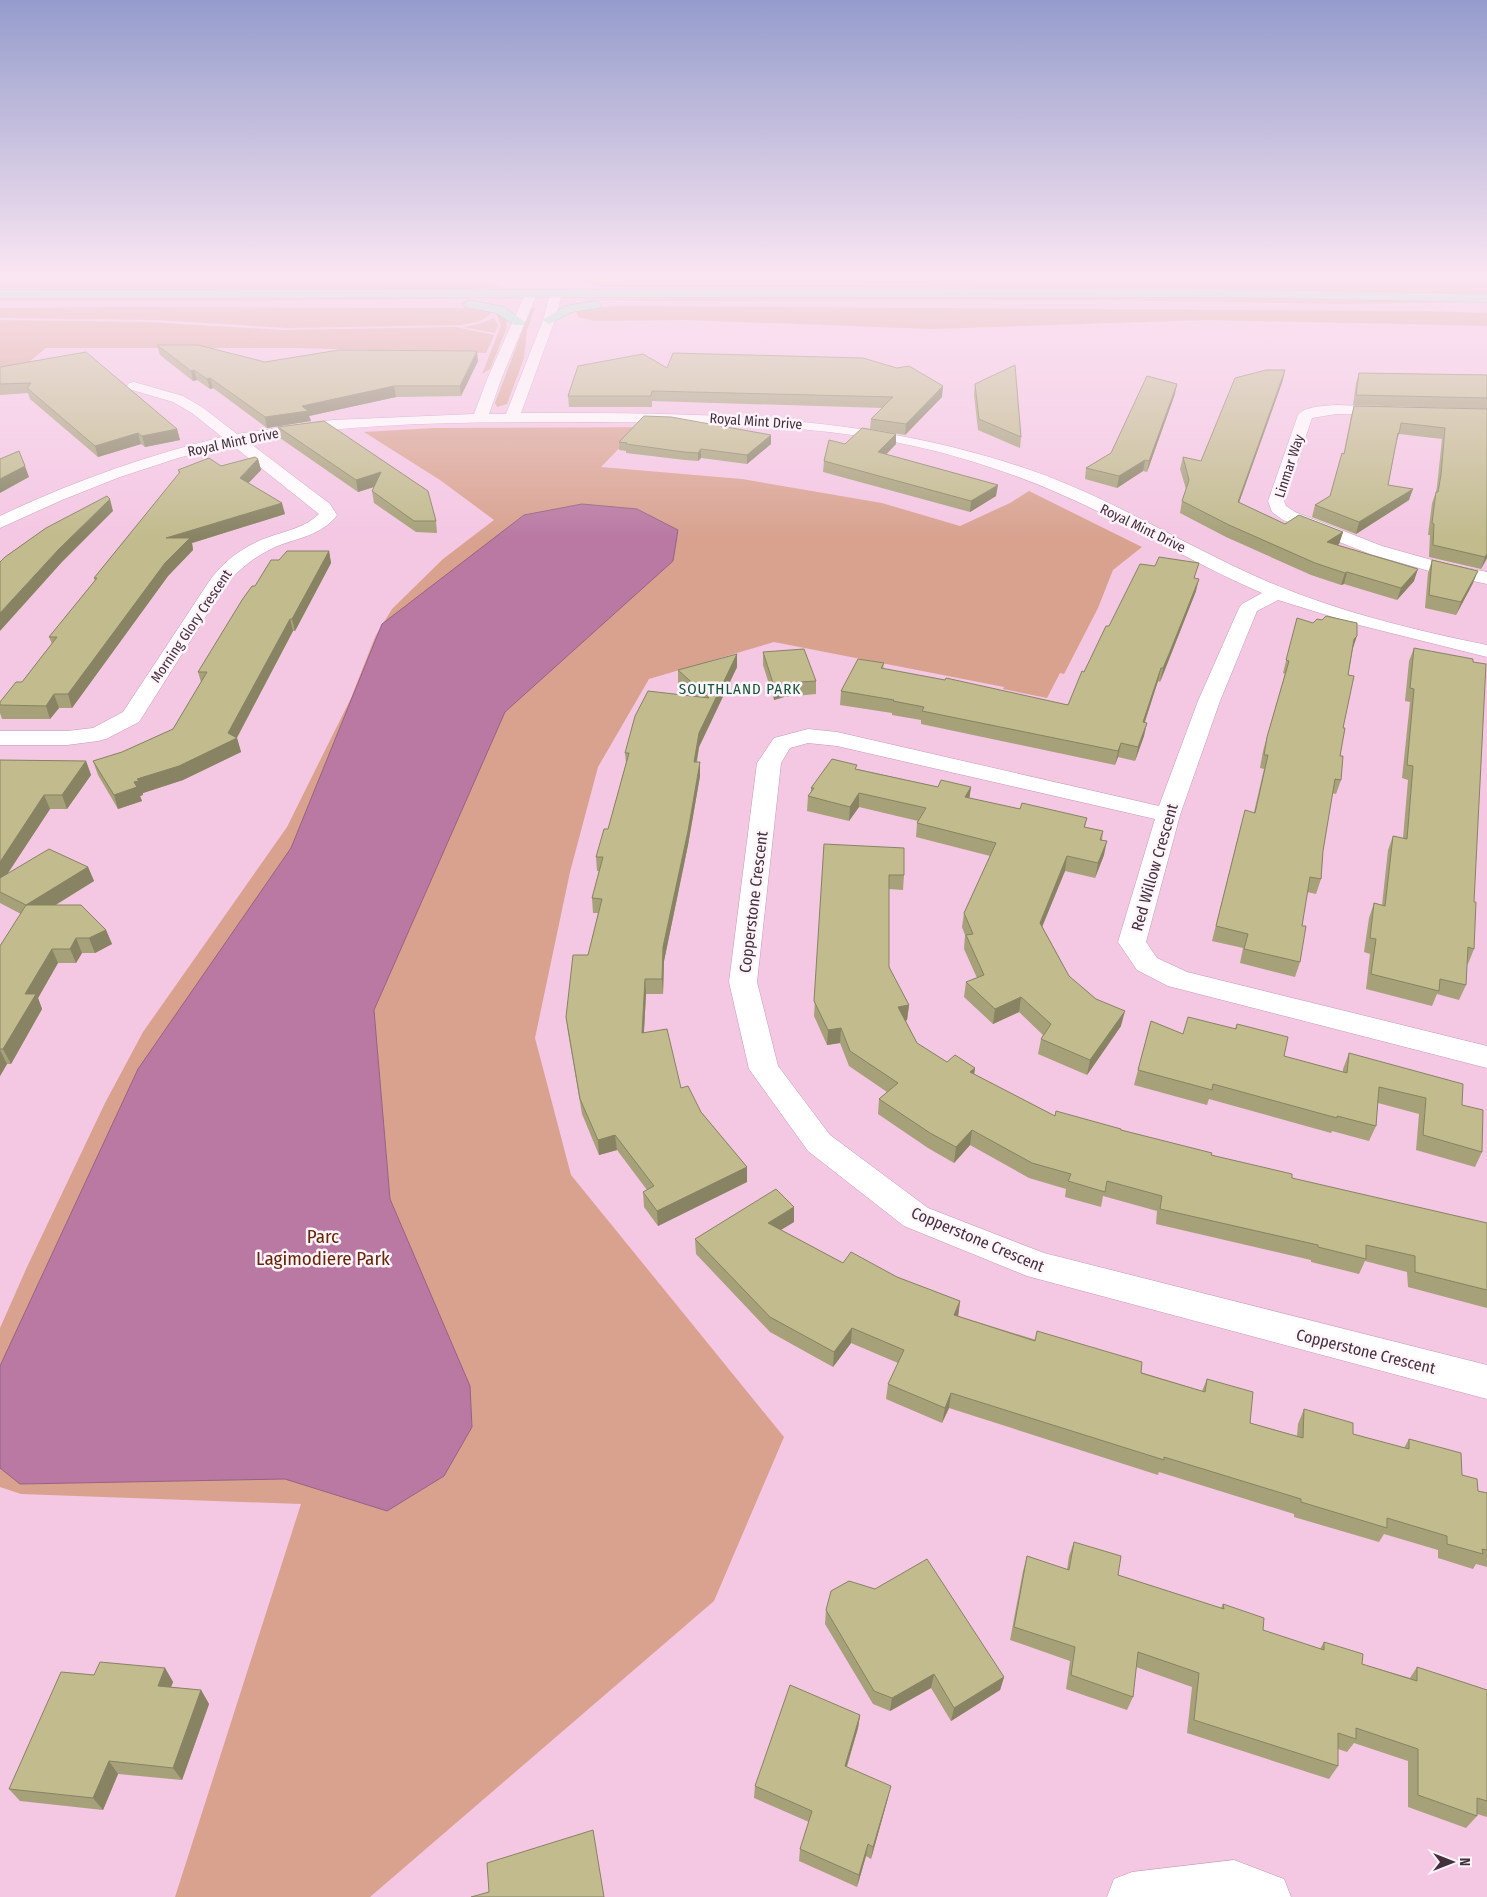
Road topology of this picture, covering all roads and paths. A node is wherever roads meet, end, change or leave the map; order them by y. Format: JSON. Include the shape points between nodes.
{"nodes":[{"id":1,"x":502,"y":362,"type":"edge"},
{"id":2,"x":533,"y":362,"type":"edge"},
{"id":3,"x":134,"y":386,"type":"dead end"},
{"id":4,"x":1410,"y":412,"type":"edge"},
{"id":5,"x":480,"y":418,"type":"junction"},
{"id":6,"x":512,"y":418,"type":"junction"},
{"id":7,"x":235,"y":439,"type":"junction"},
{"id":8,"x":0,"y":523,"type":"edge"},
{"id":9,"x":1487,"y":578,"type":"edge"},
{"id":10,"x":1277,"y":592,"type":"junction"},
{"id":11,"x":1487,"y":651,"type":"edge"},
{"id":12,"x":0,"y":738,"type":"edge"},
{"id":13,"x":1168,"y":815,"type":"junction"},
{"id":14,"x":1487,"y":1056,"type":"edge"},
{"id":15,"x":1487,"y":1382,"type":"edge"},
{"id":16,"x":1132,"y":1897,"type":"edge"},
{"id":17,"x":1266,"y":1897,"type":"edge"}],
"edges":[{"from":1,"to":5,"type":"street"},
{"from":2,"to":6,"type":"street"},
{"from":3,"to":7,"type":"street","via":[[178,400]]},
{"from":4,"to":9,"type":"street","name":"Linmar Way","via":[[1317,410],[1306,415],[1276,501],[1278,508],[1290,516],[1376,550]]},
{"from":5,"to":6,"type":"street","name":"Royal Mint Drive"},
{"from":5,"to":7,"type":"street","name":"Royal Mint Drive","via":[[372,422]]},
{"from":6,"to":10,"type":"street","name":"Royal Mint Drive","via":[[752,420],[846,429],[935,447],[1033,476]]},
{"from":7,"to":8,"type":"street","name":"Royal Mint Drive","via":[[136,466],[71,490]]},
{"from":7,"to":12,"type":"street","name":"Morning Glory Crescent","via":[[324,508],[328,515],[321,524],[264,545],[230,566],[131,717],[98,734],[67,738]]},
{"from":10,"to":11,"type":"street","name":"Royal Mint Drive","via":[[1378,624]]},
{"from":10,"to":13,"type":"street","name":"Red Willow Crescent","via":[[1249,608],[1209,700]]},
{"from":13,"to":14,"type":"street","name":"Red Willow Crescent","via":[[1132,942],[1147,964],[1178,978]]},
{"from":13,"to":15,"type":"street","name":"Copperstone Crescent","via":[[837,739],[808,736],[782,743],[769,763],[743,982],[764,1069],[819,1143],[916,1217],[1039,1266]]},
{"from":16,"to":17,"type":"street","via":[[1234,1885]]}]}
